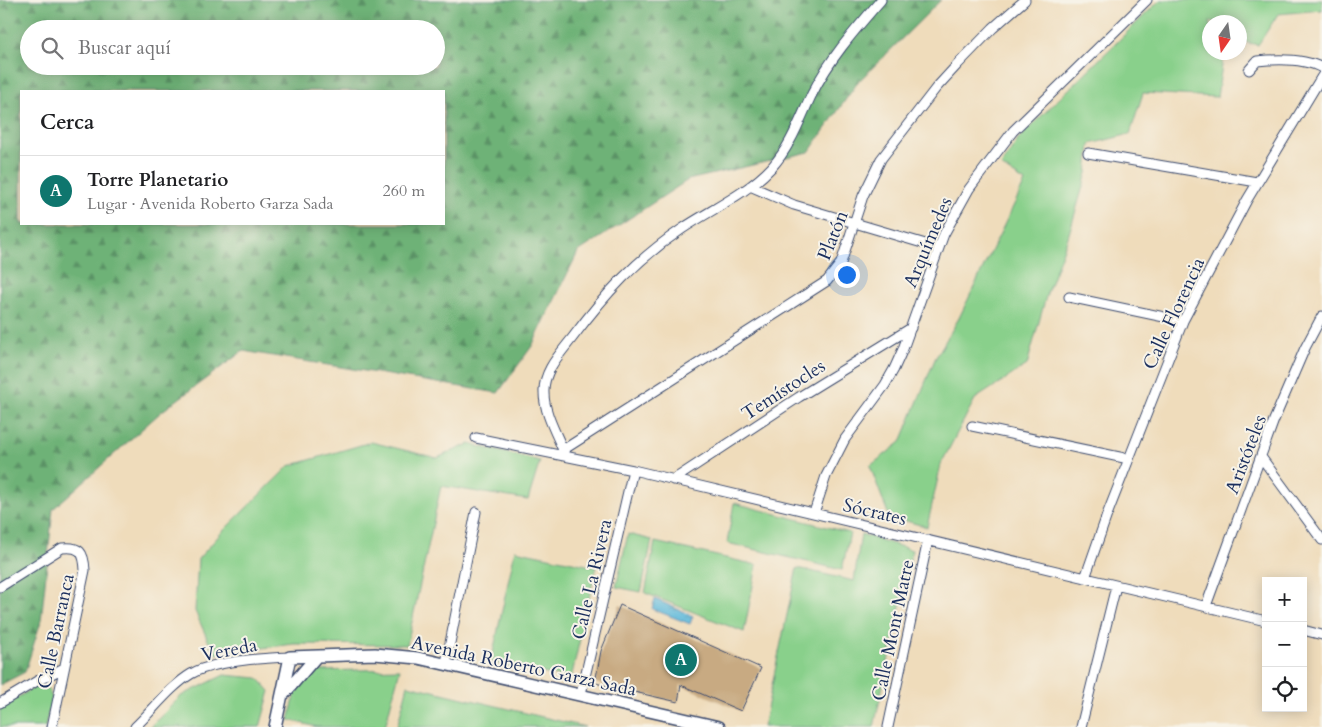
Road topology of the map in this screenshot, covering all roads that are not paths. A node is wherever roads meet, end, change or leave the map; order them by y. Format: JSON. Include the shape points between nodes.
{"nodes":[{"id":1,"x":881,"y":0,"type":"edge"},
{"id":2,"x":1025,"y":0,"type":"edge"},
{"id":3,"x":1147,"y":0,"type":"edge"},
{"id":4,"x":1322,"y":68,"type":"edge"},
{"id":5,"x":1249,"y":70,"type":"dead end"},
{"id":6,"x":1322,"y":76,"type":"edge"},
{"id":7,"x":1088,"y":153,"type":"dead end"},
{"id":8,"x":1258,"y":182,"type":"junction"},
{"id":9,"x":750,"y":186,"type":"junction"},
{"id":10,"x":855,"y":223,"type":"junction"},
{"id":11,"x":939,"y":248,"type":"junction"},
{"id":12,"x":1069,"y":298,"type":"dead end"},
{"id":13,"x":1322,"y":316,"type":"edge"},
{"id":14,"x":1183,"y":321,"type":"junction"},
{"id":15,"x":911,"y":328,"type":"junction"},
{"id":16,"x":972,"y":426,"type":"dead end"},
{"id":17,"x":476,"y":438,"type":"dead end"},
{"id":18,"x":562,"y":453,"type":"junction"},
{"id":19,"x":1129,"y":458,"type":"junction"},
{"id":20,"x":1261,"y":458,"type":"junction"},
{"id":21,"x":633,"y":470,"type":"junction"},
{"id":22,"x":673,"y":480,"type":"junction"},
{"id":23,"x":476,"y":512,"type":"dead end"},
{"id":24,"x":814,"y":513,"type":"junction"},
{"id":25,"x":928,"y":540,"type":"junction"},
{"id":26,"x":1322,"y":540,"type":"edge"},
{"id":27,"x":1085,"y":578,"type":"junction"},
{"id":28,"x":0,"y":586,"type":"edge"},
{"id":29,"x":1116,"y":586,"type":"junction"},
{"id":30,"x":1206,"y":606,"type":"junction"},
{"id":31,"x":1262,"y":619,"type":"edge"},
{"id":32,"x":1307,"y":631,"type":"edge"},
{"id":33,"x":1322,"y":634,"type":"edge"},
{"id":34,"x":290,"y":657,"type":"junction"},
{"id":35,"x":316,"y":657,"type":"junction"},
{"id":36,"x":446,"y":663,"type":"junction"},
{"id":37,"x":64,"y":668,"type":"junction"},
{"id":38,"x":581,"y":694,"type":"junction"},
{"id":39,"x":283,"y":696,"type":"junction"},
{"id":40,"x":0,"y":703,"type":"edge"},
{"id":41,"x":52,"y":727,"type":"edge"},
{"id":42,"x":135,"y":727,"type":"edge"},
{"id":43,"x":275,"y":727,"type":"edge"},
{"id":44,"x":719,"y":727,"type":"edge"},
{"id":45,"x":888,"y":727,"type":"edge"},
{"id":46,"x":1081,"y":727,"type":"edge"}],
"edges":[{"from":1,"to":9,"type":"street","via":[[833,57],[782,154]]},
{"from":2,"to":10,"type":"street","name":"Platón","via":[[993,28],[936,88],[881,159],[863,196]]},
{"from":3,"to":11,"type":"street","name":"Arquímedes","via":[[1012,132],[969,189]]},
{"from":4,"to":5,"type":"street","via":[[1307,63],[1273,60],[1257,61]]},
{"from":6,"to":8,"type":"street","name":"Calle Florencia"},
{"from":7,"to":8,"type":"street"},
{"from":8,"to":14,"type":"street","name":"Calle Florencia"},
{"from":9,"to":10,"type":"street","via":[[794,205]]},
{"from":9,"to":18,"type":"street","via":[[643,258],[599,302],[553,364],[546,375],[544,394]]},
{"from":10,"to":11,"type":"street"},
{"from":10,"to":18,"type":"street","name":"Platón","via":[[841,263],[827,281]]},
{"from":11,"to":15,"type":"street","name":"Arquímedes"},
{"from":12,"to":14,"type":"street"},
{"from":13,"to":20,"type":"street","name":"Aristóteles","via":[[1288,386]]},
{"from":14,"to":19,"type":"street","name":"Calle Florencia"},
{"from":15,"to":22,"type":"street","name":"Temístocles"},
{"from":15,"to":24,"type":"street","name":"Arquímedes","via":[[885,385],[834,458]]},
{"from":16,"to":19,"type":"street"},
{"from":17,"to":18,"type":"street","name":"Sócrates"},
{"from":18,"to":21,"type":"street","name":"Sócrates"},
{"from":19,"to":27,"type":"street","name":"Calle Florencia"},
{"from":20,"to":26,"type":"street"},
{"from":20,"to":30,"type":"street","name":"Aristóteles"},
{"from":21,"to":22,"type":"street","name":"Sócrates"},
{"from":21,"to":38,"type":"street","name":"Calle La Rivera"},
{"from":22,"to":24,"type":"street","name":"Sócrates"},
{"from":23,"to":36,"type":"street"},
{"from":24,"to":25,"type":"street","name":"Sócrates"},
{"from":25,"to":27,"type":"street","name":"Sócrates"},
{"from":25,"to":45,"type":"street","name":"Calle Mont Matre"},
{"from":27,"to":29,"type":"street","name":"Sócrates"},
{"from":28,"to":37,"type":"street","name":"Calle Barranca","via":[[62,548],[72,547],[80,552],[85,570]]},
{"from":29,"to":30,"type":"street","name":"Sócrates"},
{"from":29,"to":46,"type":"street"},
{"from":30,"to":31,"type":"street","name":"Sócrates"},
{"from":32,"to":33,"type":"street"},
{"from":34,"to":35,"type":"street","name":"Avenida Roberto Garza Sada"},
{"from":34,"to":39,"type":"street"},
{"from":34,"to":42,"type":"street","name":"Vereda","via":[[216,665],[192,673]]},
{"from":35,"to":36,"type":"street","name":"Avenida Roberto Garza Sada","via":[[397,655]]},
{"from":35,"to":39,"type":"street"},
{"from":36,"to":38,"type":"street","name":"Avenida Roberto Garza Sada"},
{"from":37,"to":40,"type":"street"},
{"from":37,"to":41,"type":"street","name":"Calle Barranca"},
{"from":38,"to":44,"type":"street","name":"Avenida Roberto Garza Sada"},
{"from":39,"to":43,"type":"street"}]}
